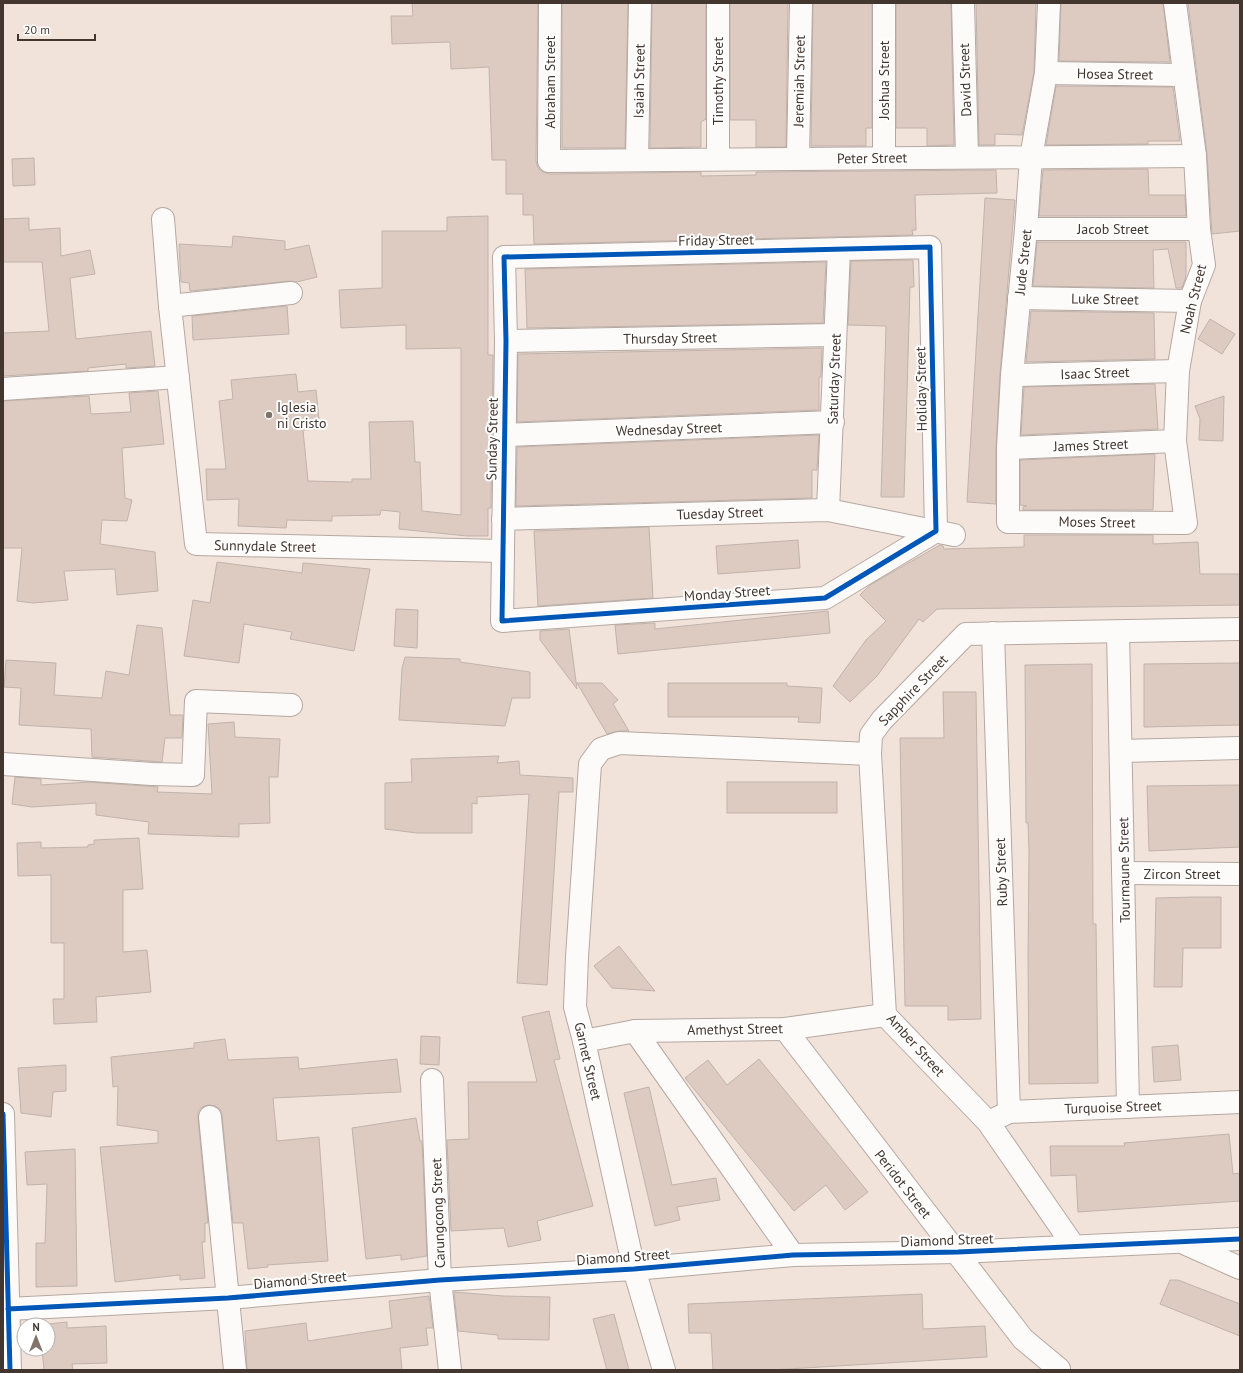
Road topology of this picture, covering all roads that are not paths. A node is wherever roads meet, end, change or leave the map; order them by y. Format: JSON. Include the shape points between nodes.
{"nodes":[{"id":1,"x":550,"y":3,"type":"edge"},
{"id":2,"x":640,"y":3,"type":"edge"},
{"id":3,"x":718,"y":3,"type":"edge"},
{"id":4,"x":801,"y":3,"type":"edge"},
{"id":5,"x":884,"y":3,"type":"edge"},
{"id":6,"x":963,"y":3,"type":"edge"},
{"id":7,"x":1049,"y":3,"type":"edge"},
{"id":8,"x":1175,"y":3,"type":"edge"},
{"id":9,"x":1046,"y":73,"type":"junction"},
{"id":10,"x":1183,"y":75,"type":"junction"},
{"id":11,"x":1195,"y":156,"type":"junction"},
{"id":12,"x":884,"y":157,"type":"junction"},
{"id":13,"x":967,"y":157,"type":"junction"},
{"id":14,"x":1031,"y":157,"type":"junction"},
{"id":15,"x":798,"y":158,"type":"junction"},
{"id":16,"x":718,"y":159,"type":"junction"},
{"id":17,"x":637,"y":160,"type":"junction"},
{"id":18,"x":549,"y":161,"type":"joint"},
{"id":19,"x":163,"y":219,"type":"dead end"},
{"id":20,"x":1026,"y":229,"type":"junction"},
{"id":21,"x":1199,"y":229,"type":"junction"},
{"id":22,"x":930,"y":247,"type":"joint"},
{"id":23,"x":839,"y":249,"type":"junction"},
{"id":24,"x":504,"y":257,"type":"joint"},
{"id":25,"x":291,"y":293,"type":"dead end"},
{"id":26,"x":1019,"y":298,"type":"junction"},
{"id":27,"x":1190,"y":301,"type":"junction"},
{"id":28,"x":170,"y":306,"type":"junction"},
{"id":29,"x":835,"y":335,"type":"junction"},
{"id":30,"x":506,"y":341,"type":"junction"},
{"id":31,"x":1178,"y":371,"type":"junction"},
{"id":32,"x":1012,"y":375,"type":"junction"},
{"id":33,"x":178,"y":378,"type":"junction"},
{"id":34,"x":3,"y":389,"type":"edge"},
{"id":35,"x":832,"y":422,"type":"junction"},
{"id":36,"x":505,"y":435,"type":"junction"},
{"id":37,"x":1175,"y":441,"type":"junction"},
{"id":38,"x":1008,"y":448,"type":"junction"},
{"id":39,"x":828,"y":510,"type":"junction"},
{"id":40,"x":503,"y":518,"type":"junction"},
{"id":41,"x":1008,"y":522,"type":"joint"},
{"id":42,"x":1186,"y":523,"type":"joint"},
{"id":43,"x":945,"y":533,"type":"junction"},
{"id":44,"x":502,"y":551,"type":"junction"},
{"id":45,"x":502,"y":621,"type":"joint"},
{"id":46,"x":1240,"y":629,"type":"edge"},
{"id":47,"x":1118,"y":632,"type":"junction"},
{"id":48,"x":992,"y":633,"type":"junction"},
{"id":49,"x":291,"y":705,"type":"dead end"},
{"id":50,"x":1240,"y":748,"type":"edge"},
{"id":51,"x":1121,"y":751,"type":"junction"},
{"id":52,"x":870,"y":754,"type":"junction"},
{"id":53,"x":3,"y":764,"type":"edge"},
{"id":54,"x":1124,"y":873,"type":"junction"},
{"id":55,"x":1240,"y":874,"type":"edge"},
{"id":56,"x":885,"y":1015,"type":"junction"},
{"id":57,"x":785,"y":1029,"type":"junction"},
{"id":58,"x":635,"y":1031,"type":"junction"},
{"id":59,"x":584,"y":1041,"type":"junction"},
{"id":60,"x":432,"y":1080,"type":"dead end"},
{"id":61,"x":1240,"y":1102,"type":"edge"},
{"id":62,"x":1128,"y":1107,"type":"junction"},
{"id":63,"x":1009,"y":1112,"type":"junction"},
{"id":64,"x":3,"y":1114,"type":"edge"},
{"id":65,"x":210,"y":1117,"type":"dead end"},
{"id":66,"x":988,"y":1122,"type":"junction"},
{"id":67,"x":4,"y":1161,"type":"edge"},
{"id":68,"x":1240,"y":1239,"type":"edge"},
{"id":69,"x":1183,"y":1242,"type":"junction"},
{"id":70,"x":1073,"y":1245,"type":"junction"},
{"id":71,"x":958,"y":1252,"type":"junction"},
{"id":72,"x":793,"y":1255,"type":"junction"},
{"id":73,"x":1240,"y":1268,"type":"edge"},
{"id":74,"x":634,"y":1269,"type":"junction"},
{"id":75,"x":440,"y":1280,"type":"junction"},
{"id":76,"x":228,"y":1298,"type":"junction"},
{"id":77,"x":8,"y":1309,"type":"junction"},
{"id":78,"x":10,"y":1370,"type":"edge"},
{"id":79,"x":234,"y":1370,"type":"edge"},
{"id":80,"x":450,"y":1370,"type":"edge"},
{"id":81,"x":664,"y":1370,"type":"edge"},
{"id":82,"x":1058,"y":1370,"type":"edge"}],
"edges":[{"from":1,"to":18,"type":"street","name":"Abraham Street"},
{"from":2,"to":17,"type":"street","name":"Isaiah Street"},
{"from":3,"to":16,"type":"street","name":"Timothy Street"},
{"from":4,"to":15,"type":"street","name":"Jeremiah Street"},
{"from":5,"to":12,"type":"street","name":"Joshua Street"},
{"from":6,"to":13,"type":"street","name":"David Street"},
{"from":7,"to":9,"type":"street","name":"Jude Street"},
{"from":8,"to":10,"type":"street","name":"Noah Street"},
{"from":9,"to":10,"type":"street","name":"Hosea Street"},
{"from":9,"to":14,"type":"street","name":"Jude Street"},
{"from":10,"to":11,"type":"street","name":"Noah Street"},
{"from":11,"to":14,"type":"street","name":"Peter Street"},
{"from":11,"to":21,"type":"street","name":"Noah Street"},
{"from":12,"to":13,"type":"street","name":"Peter Street"},
{"from":12,"to":15,"type":"street","name":"Peter Street"},
{"from":13,"to":14,"type":"street","name":"Peter Street"},
{"from":14,"to":20,"type":"street","name":"Jude Street"},
{"from":15,"to":16,"type":"street","name":"Peter Street"},
{"from":16,"to":17,"type":"street","name":"Peter Street"},
{"from":17,"to":18,"type":"street","name":"Peter Street"},
{"from":19,"to":28,"type":"street","name":"Sunnydale Street"},
{"from":20,"to":21,"type":"street","name":"Jacob Street"},
{"from":20,"to":26,"type":"street","name":"Jude Street"},
{"from":21,"to":27,"type":"street","name":"Noah Street","via":[[1204,265]]},
{"from":22,"to":23,"type":"street","name":"Friday Street"},
{"from":22,"to":43,"type":"street","name":"Holiday Street"},
{"from":23,"to":24,"type":"street","name":"Friday Street"},
{"from":23,"to":29,"type":"street","name":"Saturday Street"},
{"from":24,"to":30,"type":"street","name":"Sunday Street"},
{"from":25,"to":28,"type":"street"},
{"from":26,"to":27,"type":"street","name":"Luke Street"},
{"from":26,"to":32,"type":"street","name":"Jude Street"},
{"from":27,"to":31,"type":"street","name":"Noah Street"},
{"from":28,"to":33,"type":"street","name":"Sunnydale Street"},
{"from":29,"to":30,"type":"street","name":"Thursday Street"},
{"from":29,"to":35,"type":"street","name":"Saturday Street"},
{"from":30,"to":36,"type":"street","name":"Sunday Street"},
{"from":31,"to":32,"type":"street","name":"Isaac Street"},
{"from":31,"to":37,"type":"street","name":"Noah Street"},
{"from":32,"to":38,"type":"street","name":"Jude Street"},
{"from":33,"to":34,"type":"street"},
{"from":33,"to":44,"type":"street","name":"Sunnydale Street","via":[[196,544]]},
{"from":35,"to":36,"type":"street","name":"Wednesday Street"},
{"from":35,"to":39,"type":"street","name":"Saturday Street"},
{"from":36,"to":40,"type":"street","name":"Sunday Street"},
{"from":37,"to":38,"type":"street","name":"James Street"},
{"from":37,"to":42,"type":"street","name":"Noah Street"},
{"from":38,"to":41,"type":"street","name":"Jude Street"},
{"from":39,"to":40,"type":"street","name":"Tuesday Street"},
{"from":39,"to":43,"type":"street","name":"Tuesday Street"},
{"from":40,"to":44,"type":"street","name":"Sunday Street"},
{"from":41,"to":42,"type":"street","name":"Moses Street"},
{"from":43,"to":45,"type":"street","name":"Monday Street","via":[[825,598]]},
{"from":44,"to":45,"type":"street","name":"Sunday Street"},
{"from":46,"to":47,"type":"street","name":"Sapphire Street"},
{"from":47,"to":48,"type":"street","name":"Sapphire Street"},
{"from":47,"to":51,"type":"street","name":"Tourmaune Street"},
{"from":48,"to":52,"type":"street","name":"Sapphire Street","via":[[966,634],[882,720],[871,735]]},
{"from":48,"to":63,"type":"street","name":"Ruby Street"},
{"from":49,"to":53,"type":"street","via":[[196,701],[193,775]]},
{"from":50,"to":51,"type":"street"},
{"from":51,"to":54,"type":"street","name":"Tourmaune Street"},
{"from":52,"to":56,"type":"street","name":"Amber Street"},
{"from":52,"to":59,"type":"street","name":"Garnet Street","via":[[619,743],[601,749],[590,764],[577,956],[575,1007]]},
{"from":54,"to":55,"type":"street","name":"Zircon Street"},
{"from":54,"to":62,"type":"street","name":"Tourmaune Street"},
{"from":56,"to":57,"type":"street","name":"Amethyst Street"},
{"from":56,"to":66,"type":"street","name":"Amber Street"},
{"from":57,"to":58,"type":"street","name":"Amethyst Street"},
{"from":57,"to":71,"type":"street","name":"Peridot Street","via":[[915,1200]]},
{"from":58,"to":59,"type":"street","name":"Amethyst Street"},
{"from":58,"to":72,"type":"street"},
{"from":59,"to":74,"type":"street","name":"Garnet Street"},
{"from":60,"to":75,"type":"street","name":"Carungcong Street"},
{"from":61,"to":62,"type":"street","name":"Turquoise Street"},
{"from":62,"to":63,"type":"street","name":"Turquoise Street"},
{"from":63,"to":66,"type":"street","name":"Turquoise Street"},
{"from":64,"to":67,"type":"street"},
{"from":65,"to":76,"type":"street"},
{"from":66,"to":70,"type":"street","name":"Amber Street"},
{"from":67,"to":77,"type":"street"},
{"from":68,"to":69,"type":"street","name":"Diamond Street"},
{"from":69,"to":70,"type":"street","name":"Diamond Street"},
{"from":69,"to":73,"type":"street"},
{"from":70,"to":71,"type":"street","name":"Diamond Street"},
{"from":71,"to":72,"type":"street","name":"Diamond Street"},
{"from":71,"to":82,"type":"street","name":"Peridot Street","via":[[1023,1339]]},
{"from":72,"to":74,"type":"street","name":"Diamond Street"},
{"from":74,"to":75,"type":"street","name":"Diamond Street"},
{"from":74,"to":81,"type":"street","name":"Garnet Street"},
{"from":75,"to":76,"type":"street","name":"Diamond Street"},
{"from":75,"to":80,"type":"street","name":"Carungcong Street"},
{"from":76,"to":77,"type":"street","name":"Diamond Street"},
{"from":76,"to":79,"type":"street"},
{"from":77,"to":78,"type":"street"}]}
